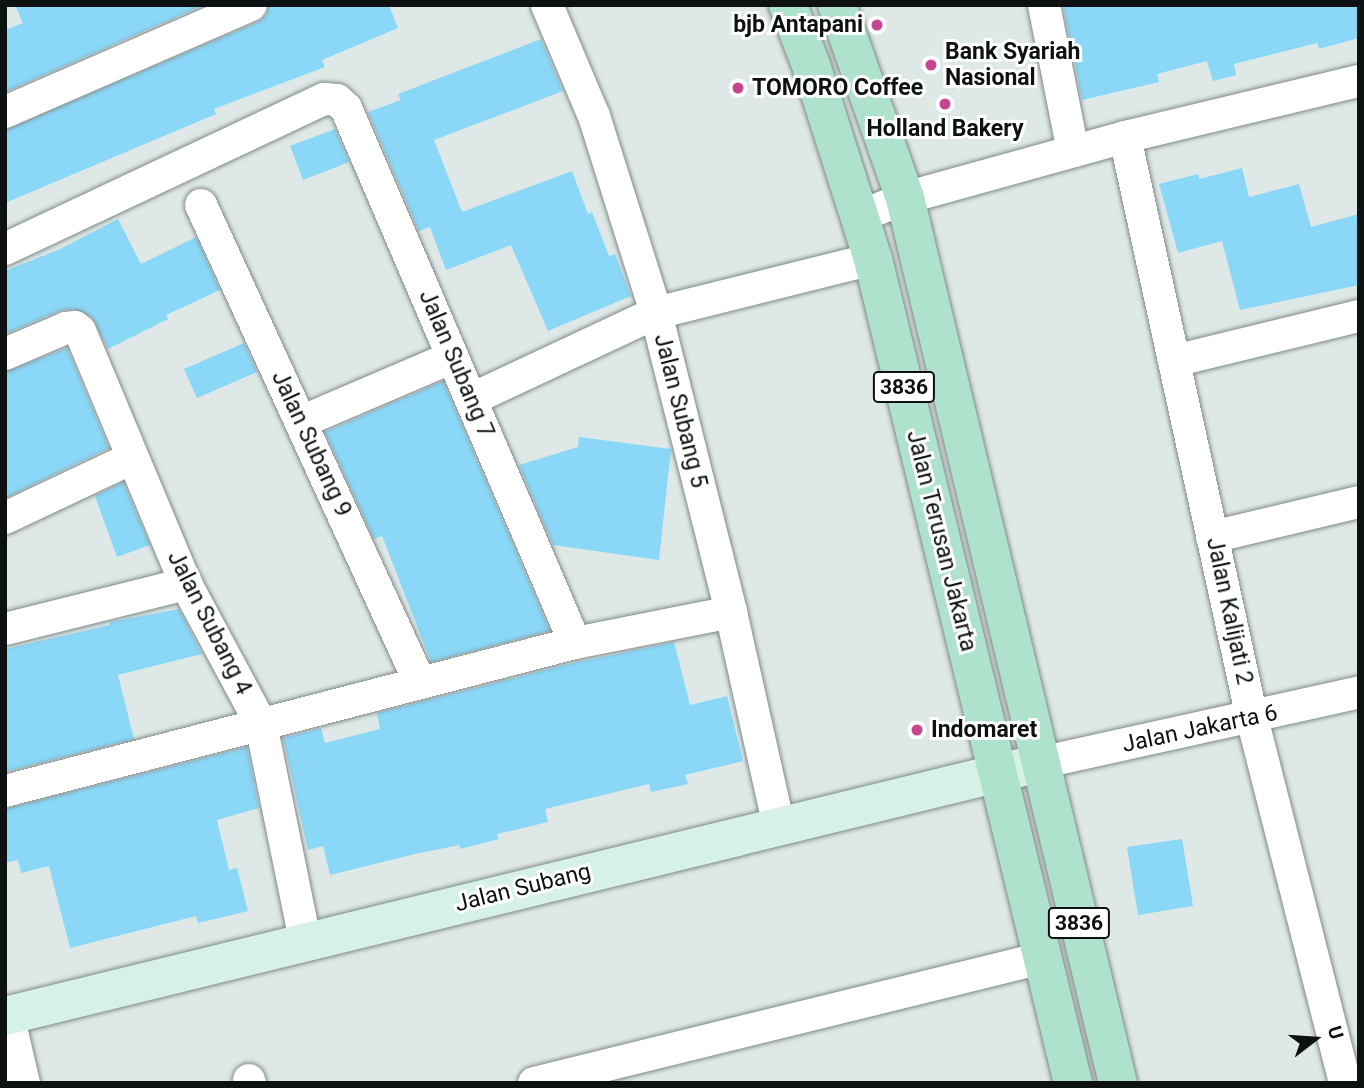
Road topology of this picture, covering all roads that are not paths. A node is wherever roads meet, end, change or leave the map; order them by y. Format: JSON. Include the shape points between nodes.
{"nodes":[{"id":1,"x":251,"y":5,"type":"edge"},
{"id":2,"x":788,"y":5,"type":"edge"},
{"id":3,"x":837,"y":5,"type":"edge"},
{"id":4,"x":1044,"y":5,"type":"edge"},
{"id":5,"x":549,"y":6,"type":"edge"},
{"id":6,"x":1359,"y":81,"type":"edge"},
{"id":7,"x":5,"y":111,"type":"edge"},
{"id":8,"x":1125,"y":137,"type":"junction"},
{"id":9,"x":1073,"y":151,"type":"junction"},
{"id":10,"x":905,"y":198,"type":"junction"},
{"id":11,"x":201,"y":205,"type":"dead end"},
{"id":12,"x":860,"y":216,"type":"junction"},
{"id":13,"x":5,"y":249,"type":"edge"},
{"id":14,"x":873,"y":259,"type":"junction"},
{"id":15,"x":656,"y":313,"type":"junction"},
{"id":16,"x":1359,"y":316,"type":"edge"},
{"id":17,"x":5,"y":354,"type":"edge"},
{"id":18,"x":453,"y":357,"type":"junction"},
{"id":19,"x":1174,"y":361,"type":"junction"},
{"id":20,"x":471,"y":399,"type":"junction"},
{"id":21,"x":301,"y":422,"type":"junction"},
{"id":22,"x":132,"y":458,"type":"junction"},
{"id":23,"x":1359,"y":502,"type":"edge"},
{"id":24,"x":5,"y":518,"type":"edge"},
{"id":25,"x":1212,"y":537,"type":"junction"},
{"id":26,"x":186,"y":583,"type":"junction"},
{"id":27,"x":731,"y":612,"type":"junction"},
{"id":28,"x":5,"y":629,"type":"edge"},
{"id":29,"x":575,"y":643,"type":"junction"},
{"id":30,"x":420,"y":683,"type":"junction"},
{"id":31,"x":1359,"y":692,"type":"edge"},
{"id":32,"x":1252,"y":718,"type":"junction"},
{"id":33,"x":261,"y":724,"type":"junction"},
{"id":34,"x":1040,"y":763,"type":"junction"},
{"id":35,"x":998,"y":775,"type":"junction"},
{"id":36,"x":5,"y":790,"type":"edge"},
{"id":37,"x":779,"y":827,"type":"junction"},
{"id":38,"x":305,"y":941,"type":"junction"},
{"id":39,"x":1042,"y":958,"type":"junction"},
{"id":40,"x":7,"y":1015,"type":"edge"},
{"id":41,"x":24,"y":1083,"type":"edge"},
{"id":42,"x":534,"y":1083,"type":"edge"},
{"id":43,"x":1073,"y":1083,"type":"edge"},
{"id":44,"x":1118,"y":1083,"type":"edge"},
{"id":45,"x":1345,"y":1083,"type":"edge"}],
"edges":[{"from":1,"to":7,"type":"street"},
{"from":2,"to":12,"type":"main road","name":"Jalan Terusan Jakarta","number":"3836"},
{"from":3,"to":10,"type":"main road","name":"Jalan Terusan Jakarta","number":"3836"},
{"from":4,"to":9,"type":"street"},
{"from":5,"to":15,"type":"street","name":"Jalan Subang 5","via":[[594,116]]},
{"from":6,"to":8,"type":"street"},
{"from":8,"to":9,"type":"street"},
{"from":8,"to":19,"type":"street","name":"Jalan Kalijati 2"},
{"from":9,"to":10,"type":"street"},
{"from":10,"to":12,"type":"street"},
{"from":10,"to":34,"type":"main road","name":"Jalan Terusan Jakarta","number":"3836"},
{"from":11,"to":21,"type":"street","name":"Jalan Subang 9"},
{"from":12,"to":14,"type":"main road","name":"Jalan Terusan Jakarta","number":"3836"},
{"from":13,"to":18,"type":"street","name":"Jalan Subang 7","via":[[324,99],[337,100],[346,108]]},
{"from":14,"to":15,"type":"street"},
{"from":14,"to":35,"type":"main road","name":"Jalan Terusan Jakarta","number":"3836"},
{"from":15,"to":20,"type":"street"},
{"from":15,"to":27,"type":"street","name":"Jalan Subang 5"},
{"from":16,"to":19,"type":"street"},
{"from":17,"to":22,"type":"street","name":"Jalan Subang 4","via":[[66,328],[80,331]]},
{"from":18,"to":20,"type":"street","name":"Jalan Subang 7"},
{"from":18,"to":21,"type":"street"},
{"from":19,"to":25,"type":"street","name":"Jalan Kalijati 2"},
{"from":20,"to":29,"type":"street","name":"Jalan Subang 7"},
{"from":21,"to":30,"type":"street","name":"Jalan Subang 9"},
{"from":22,"to":24,"type":"street"},
{"from":22,"to":26,"type":"street","name":"Jalan Subang 4"},
{"from":23,"to":25,"type":"street"},
{"from":25,"to":32,"type":"street","name":"Jalan Kalijati 2"},
{"from":26,"to":28,"type":"street"},
{"from":26,"to":33,"type":"street","name":"Jalan Subang 4"},
{"from":27,"to":29,"type":"street"},
{"from":27,"to":37,"type":"street","name":"Jalan Subang 5"},
{"from":29,"to":30,"type":"street"},
{"from":30,"to":33,"type":"street"},
{"from":31,"to":32,"type":"street","name":"Jalan Jakarta 6"},
{"from":32,"to":34,"type":"street","name":"Jalan Jakarta 6"},
{"from":32,"to":45,"type":"street","name":"Jalan Kalijati 2"},
{"from":33,"to":36,"type":"street"},
{"from":33,"to":38,"type":"street","name":"Jalan Subang 4"},
{"from":34,"to":35,"type":"street","name":"Jalan Subang"},
{"from":34,"to":44,"type":"main road","name":"Jalan Terusan Jakarta","number":"3836"},
{"from":35,"to":37,"type":"street","name":"Jalan Subang"},
{"from":35,"to":39,"type":"main road","name":"Jalan Terusan Jakarta","number":"3836"},
{"from":37,"to":38,"type":"street","name":"Jalan Subang"},
{"from":38,"to":40,"type":"street","name":"Jalan Subang"},
{"from":39,"to":42,"type":"street"},
{"from":39,"to":43,"type":"main road","name":"Jalan Terusan Jakarta","number":"3836"},
{"from":40,"to":41,"type":"street"}]}
